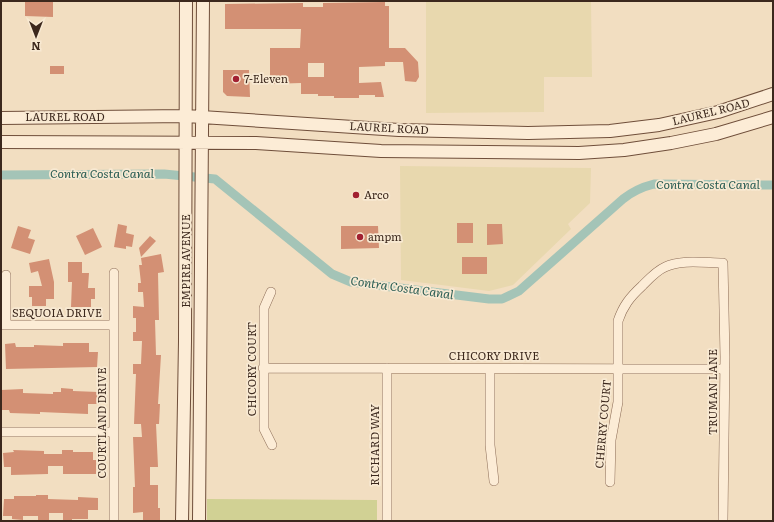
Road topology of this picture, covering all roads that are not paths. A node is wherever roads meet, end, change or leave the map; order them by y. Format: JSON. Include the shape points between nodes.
{"nodes":[{"id":1,"x":186,"y":1,"type":"edge"},
{"id":2,"x":203,"y":1,"type":"edge"},
{"id":3,"x":773,"y":94,"type":"edge"},
{"id":4,"x":186,"y":116,"type":"junction"},
{"id":5,"x":773,"y":116,"type":"edge"},
{"id":6,"x":203,"y":117,"type":"junction"},
{"id":7,"x":1,"y":118,"type":"edge"},
{"id":8,"x":467,"y":131,"type":"junction"},
{"id":9,"x":1,"y":142,"type":"edge"},
{"id":10,"x":186,"y":142,"type":"junction"},
{"id":11,"x":203,"y":142,"type":"junction"},
{"id":12,"x":466,"y":152,"type":"junction"},
{"id":13,"x":723,"y":263,"type":"joint"},
{"id":14,"x":114,"y":274,"type":"dead end"},
{"id":15,"x":6,"y":275,"type":"dead end"},
{"id":16,"x":271,"y":292,"type":"dead end"},
{"id":17,"x":4,"y":325,"type":"edge"},
{"id":18,"x":114,"y":325,"type":"junction"},
{"id":19,"x":264,"y":368,"type":"junction"},
{"id":20,"x":387,"y":368,"type":"junction"},
{"id":21,"x":619,"y":368,"type":"junction"},
{"id":22,"x":490,"y":369,"type":"junction"},
{"id":23,"x":725,"y":369,"type":"junction"},
{"id":24,"x":1,"y":432,"type":"edge"},
{"id":25,"x":114,"y":432,"type":"junction"},
{"id":26,"x":272,"y":445,"type":"dead end"},
{"id":27,"x":494,"y":481,"type":"dead end"},
{"id":28,"x":610,"y":482,"type":"dead end"},
{"id":29,"x":114,"y":521,"type":"edge"},
{"id":30,"x":182,"y":521,"type":"edge"},
{"id":31,"x":198,"y":521,"type":"edge"},
{"id":32,"x":387,"y":521,"type":"edge"},
{"id":33,"x":723,"y":521,"type":"edge"}],
"edges":[{"from":1,"to":4,"type":"main road","name":"EMPIRE AVENUE"},
{"from":2,"to":6,"type":"main road","name":"EMPIRE AVENUE"},
{"from":3,"to":8,"type":"main road","name":"LAUREL ROAD","via":[[718,112],[659,125],[619,130],[528,133]]},
{"from":4,"to":6,"type":"main road","name":"LAUREL ROAD"},
{"from":4,"to":7,"type":"main road","name":"LAUREL ROAD"},
{"from":4,"to":10,"type":"main road","name":"EMPIRE AVENUE"},
{"from":5,"to":12,"type":"main road","name":"LAUREL ROAD","via":[[716,134],[671,144],[624,150],[580,153]]},
{"from":6,"to":8,"type":"main road","name":"LAUREL ROAD","via":[[399,130]]},
{"from":6,"to":11,"type":"main road","name":"EMPIRE AVENUE"},
{"from":8,"to":12,"type":"main road"},
{"from":9,"to":10,"type":"main road","name":"LAUREL ROAD"},
{"from":10,"to":11,"type":"main road","name":"LAUREL ROAD"},
{"from":10,"to":30,"type":"main road","name":"EMPIRE AVENUE"},
{"from":11,"to":12,"type":"main road","name":"LAUREL ROAD","via":[[381,151]]},
{"from":11,"to":31,"type":"main road","name":"EMPIRE AVENUE"},
{"from":13,"to":21,"type":"street","name":"CHERRY COURT","via":[[680,263],[666,266],[630,297],[618,321]]},
{"from":13,"to":23,"type":"street","name":"TRUMAN LANE"},
{"from":14,"to":18,"type":"street","name":"COURTLAND DRIVE"},
{"from":15,"to":17,"type":"street"},
{"from":16,"to":19,"type":"street","name":"CHICORY COURT","via":[[264,308]]},
{"from":17,"to":18,"type":"street","name":"SEQUOIA DRIVE"},
{"from":18,"to":25,"type":"street","name":"COURTLAND DRIVE"},
{"from":19,"to":20,"type":"street","name":"CHICORY DRIVE"},
{"from":19,"to":26,"type":"street","name":"CHICORY COURT","via":[[264,429]]},
{"from":20,"to":22,"type":"street","name":"CHICORY DRIVE"},
{"from":20,"to":32,"type":"street","name":"RICHARD WAY"},
{"from":21,"to":22,"type":"street","name":"CHICORY DRIVE"},
{"from":21,"to":23,"type":"street","name":"CHICORY DRIVE"},
{"from":21,"to":28,"type":"street","name":"CHERRY COURT","via":[[618,402],[611,440]]},
{"from":22,"to":27,"type":"street","via":[[490,445]]},
{"from":23,"to":33,"type":"street","name":"TRUMAN LANE"},
{"from":24,"to":25,"type":"street"},
{"from":25,"to":29,"type":"street","name":"COURTLAND DRIVE"}]}
